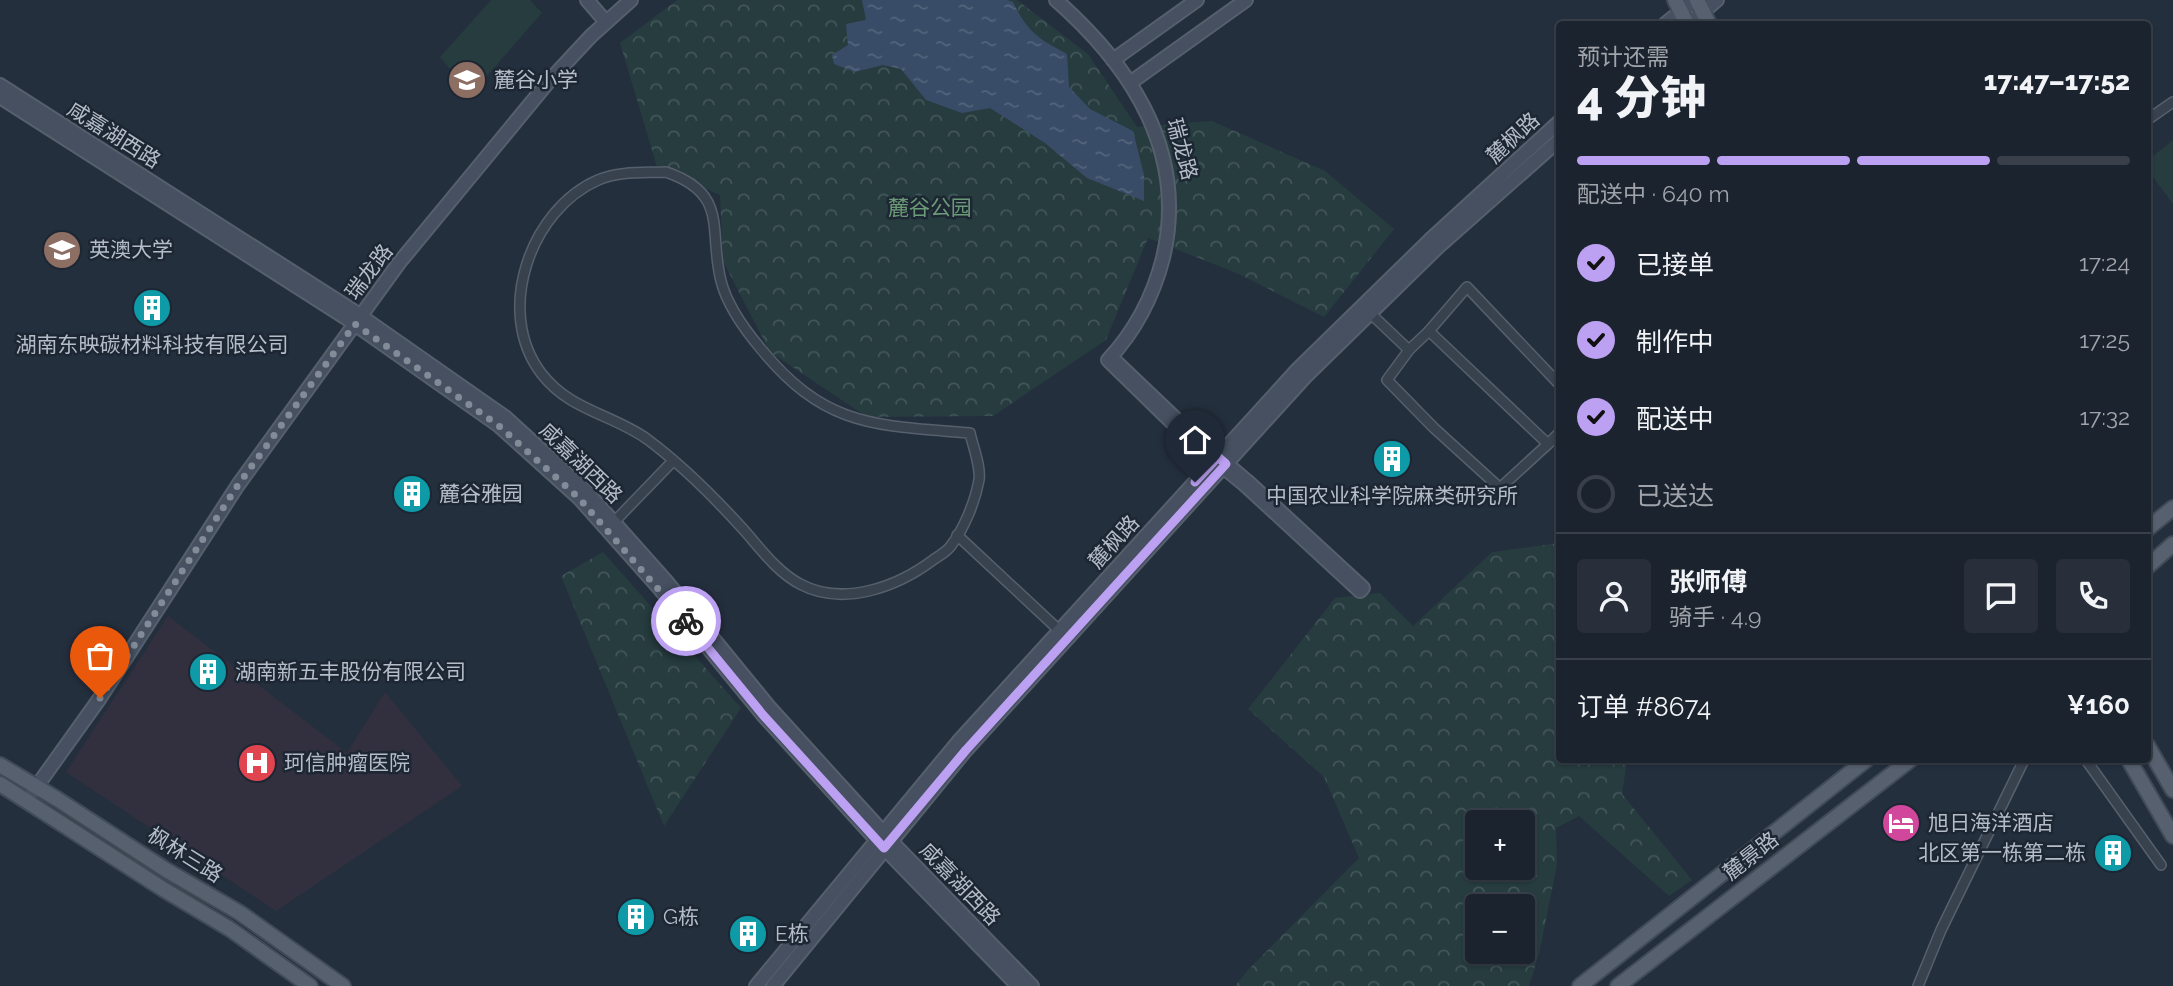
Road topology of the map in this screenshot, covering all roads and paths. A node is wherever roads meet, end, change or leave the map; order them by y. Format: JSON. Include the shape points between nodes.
{"nodes":[{"id":1,"x":587,"y":0,"type":"edge"},
{"id":2,"x":1056,"y":0,"type":"edge"},
{"id":3,"x":1065,"y":0,"type":"edge"},
{"id":4,"x":1197,"y":0,"type":"edge"},
{"id":5,"x":1246,"y":0,"type":"edge"},
{"id":6,"x":1717,"y":0,"type":"edge"},
{"id":7,"x":625,"y":1,"type":"edge"},
{"id":8,"x":1677,"y":5,"type":"edge"},
{"id":9,"x":1701,"y":9,"type":"edge"},
{"id":10,"x":603,"y":19,"type":"junction"},
{"id":11,"x":1667,"y":21,"type":"edge"},
{"id":12,"x":1686,"y":21,"type":"edge"},
{"id":13,"x":1116,"y":58,"type":"junction"},
{"id":14,"x":1133,"y":81,"type":"junction"},
{"id":15,"x":0,"y":85,"type":"edge"},
{"id":16,"x":0,"y":97,"type":"edge"},
{"id":17,"x":2173,"y":102,"type":"edge"},
{"id":18,"x":2151,"y":117,"type":"edge"},
{"id":19,"x":1556,"y":125,"type":"edge"},
{"id":20,"x":1556,"y":143,"type":"edge"},
{"id":21,"x":1370,"y":313,"type":"junction"},
{"id":22,"x":355,"y":318,"type":"junction"},
{"id":23,"x":1429,"y":331,"type":"junction"},
{"id":24,"x":1409,"y":350,"type":"junction"},
{"id":25,"x":1556,"y":381,"type":"edge"},
{"id":26,"x":1556,"y":436,"type":"edge"},
{"id":27,"x":1548,"y":444,"type":"junction"},
{"id":28,"x":673,"y":461,"type":"junction"},
{"id":29,"x":1220,"y":462,"type":"junction"},
{"id":30,"x":2173,"y":508,"type":"edge"},
{"id":31,"x":614,"y":522,"type":"junction"},
{"id":32,"x":2151,"y":526,"type":"edge"},
{"id":33,"x":957,"y":535,"type":"junction"},
{"id":34,"x":2173,"y":544,"type":"edge"},
{"id":35,"x":2151,"y":563,"type":"edge"},
{"id":36,"x":1060,"y":631,"type":"junction"},
{"id":37,"x":2151,"y":752,"type":"edge"},
{"id":38,"x":1862,"y":763,"type":"edge"},
{"id":39,"x":1906,"y":763,"type":"edge"},
{"id":40,"x":2023,"y":763,"type":"edge"},
{"id":41,"x":2088,"y":763,"type":"edge"},
{"id":42,"x":2131,"y":763,"type":"edge"},
{"id":43,"x":0,"y":765,"type":"edge"},
{"id":44,"x":0,"y":784,"type":"edge"},
{"id":45,"x":33,"y":785,"type":"junction"},
{"id":46,"x":2173,"y":790,"type":"edge"},
{"id":47,"x":24,"y":798,"type":"junction"},
{"id":48,"x":2173,"y":836,"type":"edge"},
{"id":49,"x":883,"y":839,"type":"junction"},
{"id":50,"x":2161,"y":865,"type":"dead end"},
{"id":51,"x":310,"y":986,"type":"edge"},
{"id":52,"x":343,"y":986,"type":"edge"},
{"id":53,"x":756,"y":986,"type":"edge"},
{"id":54,"x":773,"y":986,"type":"edge"},
{"id":55,"x":1018,"y":986,"type":"edge"},
{"id":56,"x":1032,"y":986,"type":"edge"},
{"id":57,"x":1580,"y":986,"type":"edge"},
{"id":58,"x":1618,"y":986,"type":"edge"},
{"id":59,"x":1918,"y":986,"type":"edge"}],
"edges":[{"from":1,"to":10,"type":"main road"},
{"from":2,"to":13,"type":"main road","name":"瑞龙路"},
{"from":3,"to":13,"type":"main road","name":"瑞龙路"},
{"from":4,"to":13,"type":"main road"},
{"from":5,"to":14,"type":"main road"},
{"from":6,"to":9,"type":"main road"},
{"from":7,"to":10,"type":"main road","name":"瑞龙路"},
{"from":8,"to":9,"type":"main road"},
{"from":8,"to":11,"type":"main road"},
{"from":8,"to":12,"type":"main road"},
{"from":10,"to":22,"type":"main road","name":"瑞龙路","via":[[572,45],[425,220]]},
{"from":13,"to":14,"type":"main road","name":"瑞龙路"},
{"from":14,"to":29,"type":"main road","name":"瑞龙路","via":[[1157,121],[1170,162],[1174,223],[1155,300],[1133,339],[1112,360]]},
{"from":15,"to":22,"type":"main road","name":"咸嘉湖西路"},
{"from":16,"to":22,"type":"main road","name":"咸嘉湖西路"},
{"from":17,"to":18,"type":"street"},
{"from":19,"to":29,"type":"main road","name":"麓枫路","via":[[1298,369]]},
{"from":20,"to":21,"type":"main road"},
{"from":21,"to":24,"type":"street"},
{"from":21,"to":29,"type":"main road"},
{"from":22,"to":31,"type":"main road","name":"咸嘉湖西路","via":[[505,417]]},
{"from":22,"to":45,"type":"main road","name":"瑞龙路","via":[[238,485],[100,698]]},
{"from":22,"to":49,"type":"main road","name":"咸嘉湖西路","via":[[498,425],[579,498],[763,715]]},
{"from":23,"to":24,"type":"street"},
{"from":23,"to":25,"type":"street","via":[[1467,287]]},
{"from":23,"to":27,"type":"street"},
{"from":24,"to":27,"type":"street","via":[[1387,380],[1500,488]]},
{"from":26,"to":27,"type":"street"},
{"from":28,"to":31,"type":"street"},
{"from":28,"to":33,"type":"street","via":[[707,491],[772,563],[799,584],[824,592],[855,593],[888,586],[949,549]]},
{"from":28,"to":33,"type":"street","via":[[647,440],[576,405],[557,389],[540,372],[527,347],[520,316],[521,283],[543,229],[580,191],[611,175],[666,172],[688,180],[704,196],[714,217],[721,282],[729,300],[771,361],[807,395],[846,417],[869,423],[970,433],[980,476]]},
{"from":29,"to":29,"type":"main road","via":[[1360,591],[1363,588]]},
{"from":29,"to":36,"type":"main road","name":"麓枫路"},
{"from":29,"to":49,"type":"main road"},
{"from":30,"to":32,"type":"main road"},
{"from":31,"to":49,"type":"main road","name":"咸嘉湖西路"},
{"from":33,"to":36,"type":"street"},
{"from":34,"to":35,"type":"main road"},
{"from":36,"to":49,"type":"main road","name":"麓枫路","via":[[958,742]]},
{"from":37,"to":46,"type":"main road"},
{"from":38,"to":57,"type":"main road","name":"麓景路"},
{"from":39,"to":58,"type":"main road","name":"麓景路"},
{"from":40,"to":59,"type":"street"},
{"from":41,"to":50,"type":"street"},
{"from":42,"to":48,"type":"main road"},
{"from":43,"to":45,"type":"main road","name":"枫林三路"},
{"from":44,"to":47,"type":"main road","name":"枫林三路"},
{"from":45,"to":47,"type":"main road","name":"瑞龙路"},
{"from":45,"to":52,"type":"main road","name":"枫林三路","via":[[240,913]]},
{"from":47,"to":51,"type":"main road","name":"枫林三路","via":[[230,929]]},
{"from":49,"to":53,"type":"main road","name":"麓枫路"},
{"from":49,"to":54,"type":"main road"},
{"from":49,"to":55,"type":"main road","name":"咸嘉湖西路"},
{"from":49,"to":56,"type":"main road","name":"咸嘉湖西路"}]}
